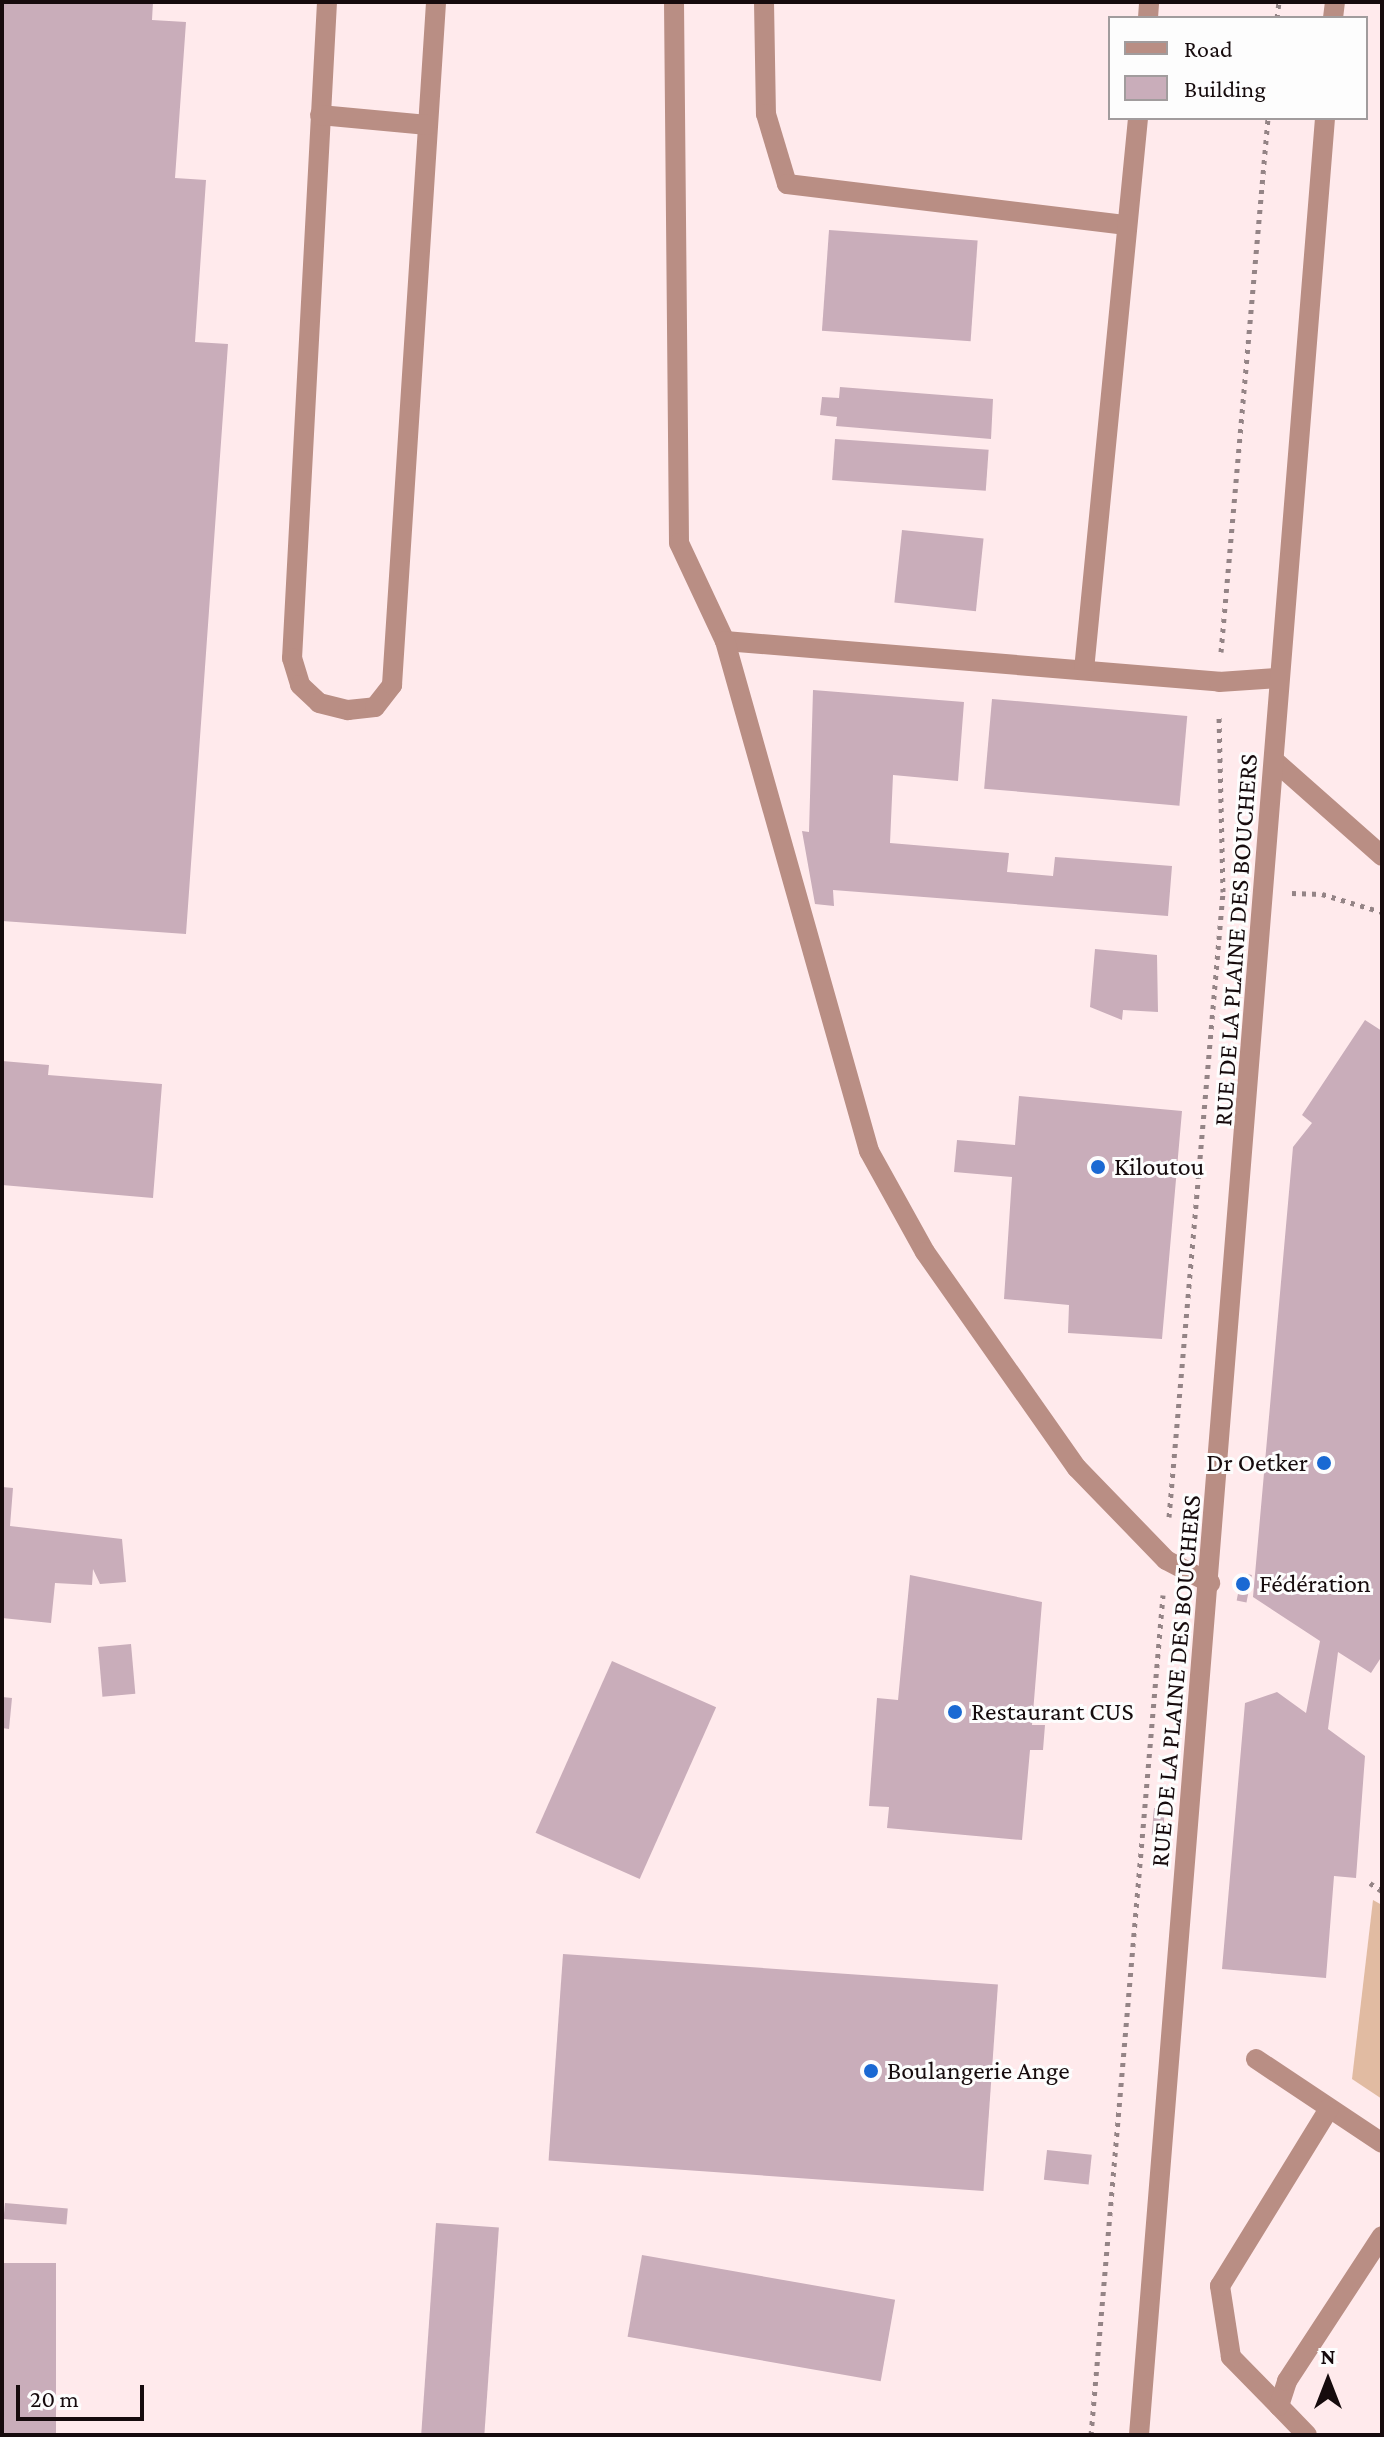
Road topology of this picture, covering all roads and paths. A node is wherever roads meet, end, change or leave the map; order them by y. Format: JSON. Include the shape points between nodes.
{"nodes":[{"id":1,"x":327,"y":2,"type":"edge"},
{"id":2,"x":436,"y":2,"type":"edge"},
{"id":3,"x":674,"y":2,"type":"edge"},
{"id":4,"x":764,"y":2,"type":"edge"},
{"id":5,"x":320,"y":115,"type":"junction"},
{"id":6,"x":1138,"y":120,"type":"edge"},
{"id":7,"x":1268,"y":120,"type":"edge"},
{"id":8,"x":1325,"y":120,"type":"edge"},
{"id":9,"x":428,"y":125,"type":"junction"},
{"id":10,"x":1127,"y":225,"type":"junction"},
{"id":11,"x":725,"y":641,"type":"junction"},
{"id":12,"x":1084,"y":670,"type":"junction"},
{"id":13,"x":1277,"y":678,"type":"junction"},
{"id":14,"x":1219,"y":682,"type":"junction"},
{"id":15,"x":1277,"y":763,"type":"junction"},
{"id":16,"x":1382,"y":856,"type":"edge"},
{"id":17,"x":1322,"y":894,"type":"dead end"},
{"id":18,"x":1382,"y":912,"type":"edge"},
{"id":19,"x":1166,"y":1560,"type":"junction"},
{"id":20,"x":1210,"y":1583,"type":"junction"},
{"id":21,"x":1370,"y":1883,"type":"dead end"},
{"id":22,"x":1382,"y":1891,"type":"edge"},
{"id":23,"x":1256,"y":2059,"type":"dead end"},
{"id":24,"x":1329,"y":2109,"type":"junction"},
{"id":25,"x":1382,"y":2143,"type":"edge"},
{"id":26,"x":1381,"y":2242,"type":"edge"},
{"id":27,"x":1279,"y":2406,"type":"junction"},
{"id":28,"x":1091,"y":2435,"type":"edge"},
{"id":29,"x":1139,"y":2435,"type":"edge"},
{"id":30,"x":1307,"y":2435,"type":"edge"}],
"edges":[{"from":1,"to":5,"type":"street"},
{"from":2,"to":9,"type":"street"},
{"from":3,"to":11,"type":"street","via":[[679,543]]},
{"from":4,"to":10,"type":"street","via":[[766,114],[787,184]]},
{"from":5,"to":9,"type":"street"},
{"from":5,"to":9,"type":"street","via":[[292,658],[300,685],[319,703],[348,710],[375,707],[392,685]]},
{"from":6,"to":10,"type":"street"},
{"from":7,"to":14,"type":"path"},
{"from":8,"to":13,"type":"street","name":"RUE DE LA PLAINE DES BOUCHERS"},
{"from":10,"to":12,"type":"street"},
{"from":11,"to":12,"type":"street"},
{"from":11,"to":19,"type":"street","via":[[869,1151],[925,1252],[1077,1468]]},
{"from":12,"to":14,"type":"street"},
{"from":13,"to":14,"type":"street"},
{"from":13,"to":15,"type":"street","name":"RUE DE LA PLAINE DES BOUCHERS"},
{"from":14,"to":19,"type":"path","via":[[1223,892]]},
{"from":15,"to":16,"type":"street"},
{"from":15,"to":20,"type":"street","name":"RUE DE LA PLAINE DES BOUCHERS"},
{"from":17,"to":18,"type":"path"},
{"from":19,"to":20,"type":"street"},
{"from":19,"to":28,"type":"path"},
{"from":20,"to":29,"type":"street","name":"RUE DE LA PLAINE DES BOUCHERS"},
{"from":21,"to":22,"type":"path"},
{"from":23,"to":24,"type":"street"},
{"from":24,"to":25,"type":"street"},
{"from":24,"to":27,"type":"street","via":[[1220,2286],[1231,2357]]},
{"from":26,"to":27,"type":"street","via":[[1287,2381]]},
{"from":27,"to":30,"type":"street"}]}
